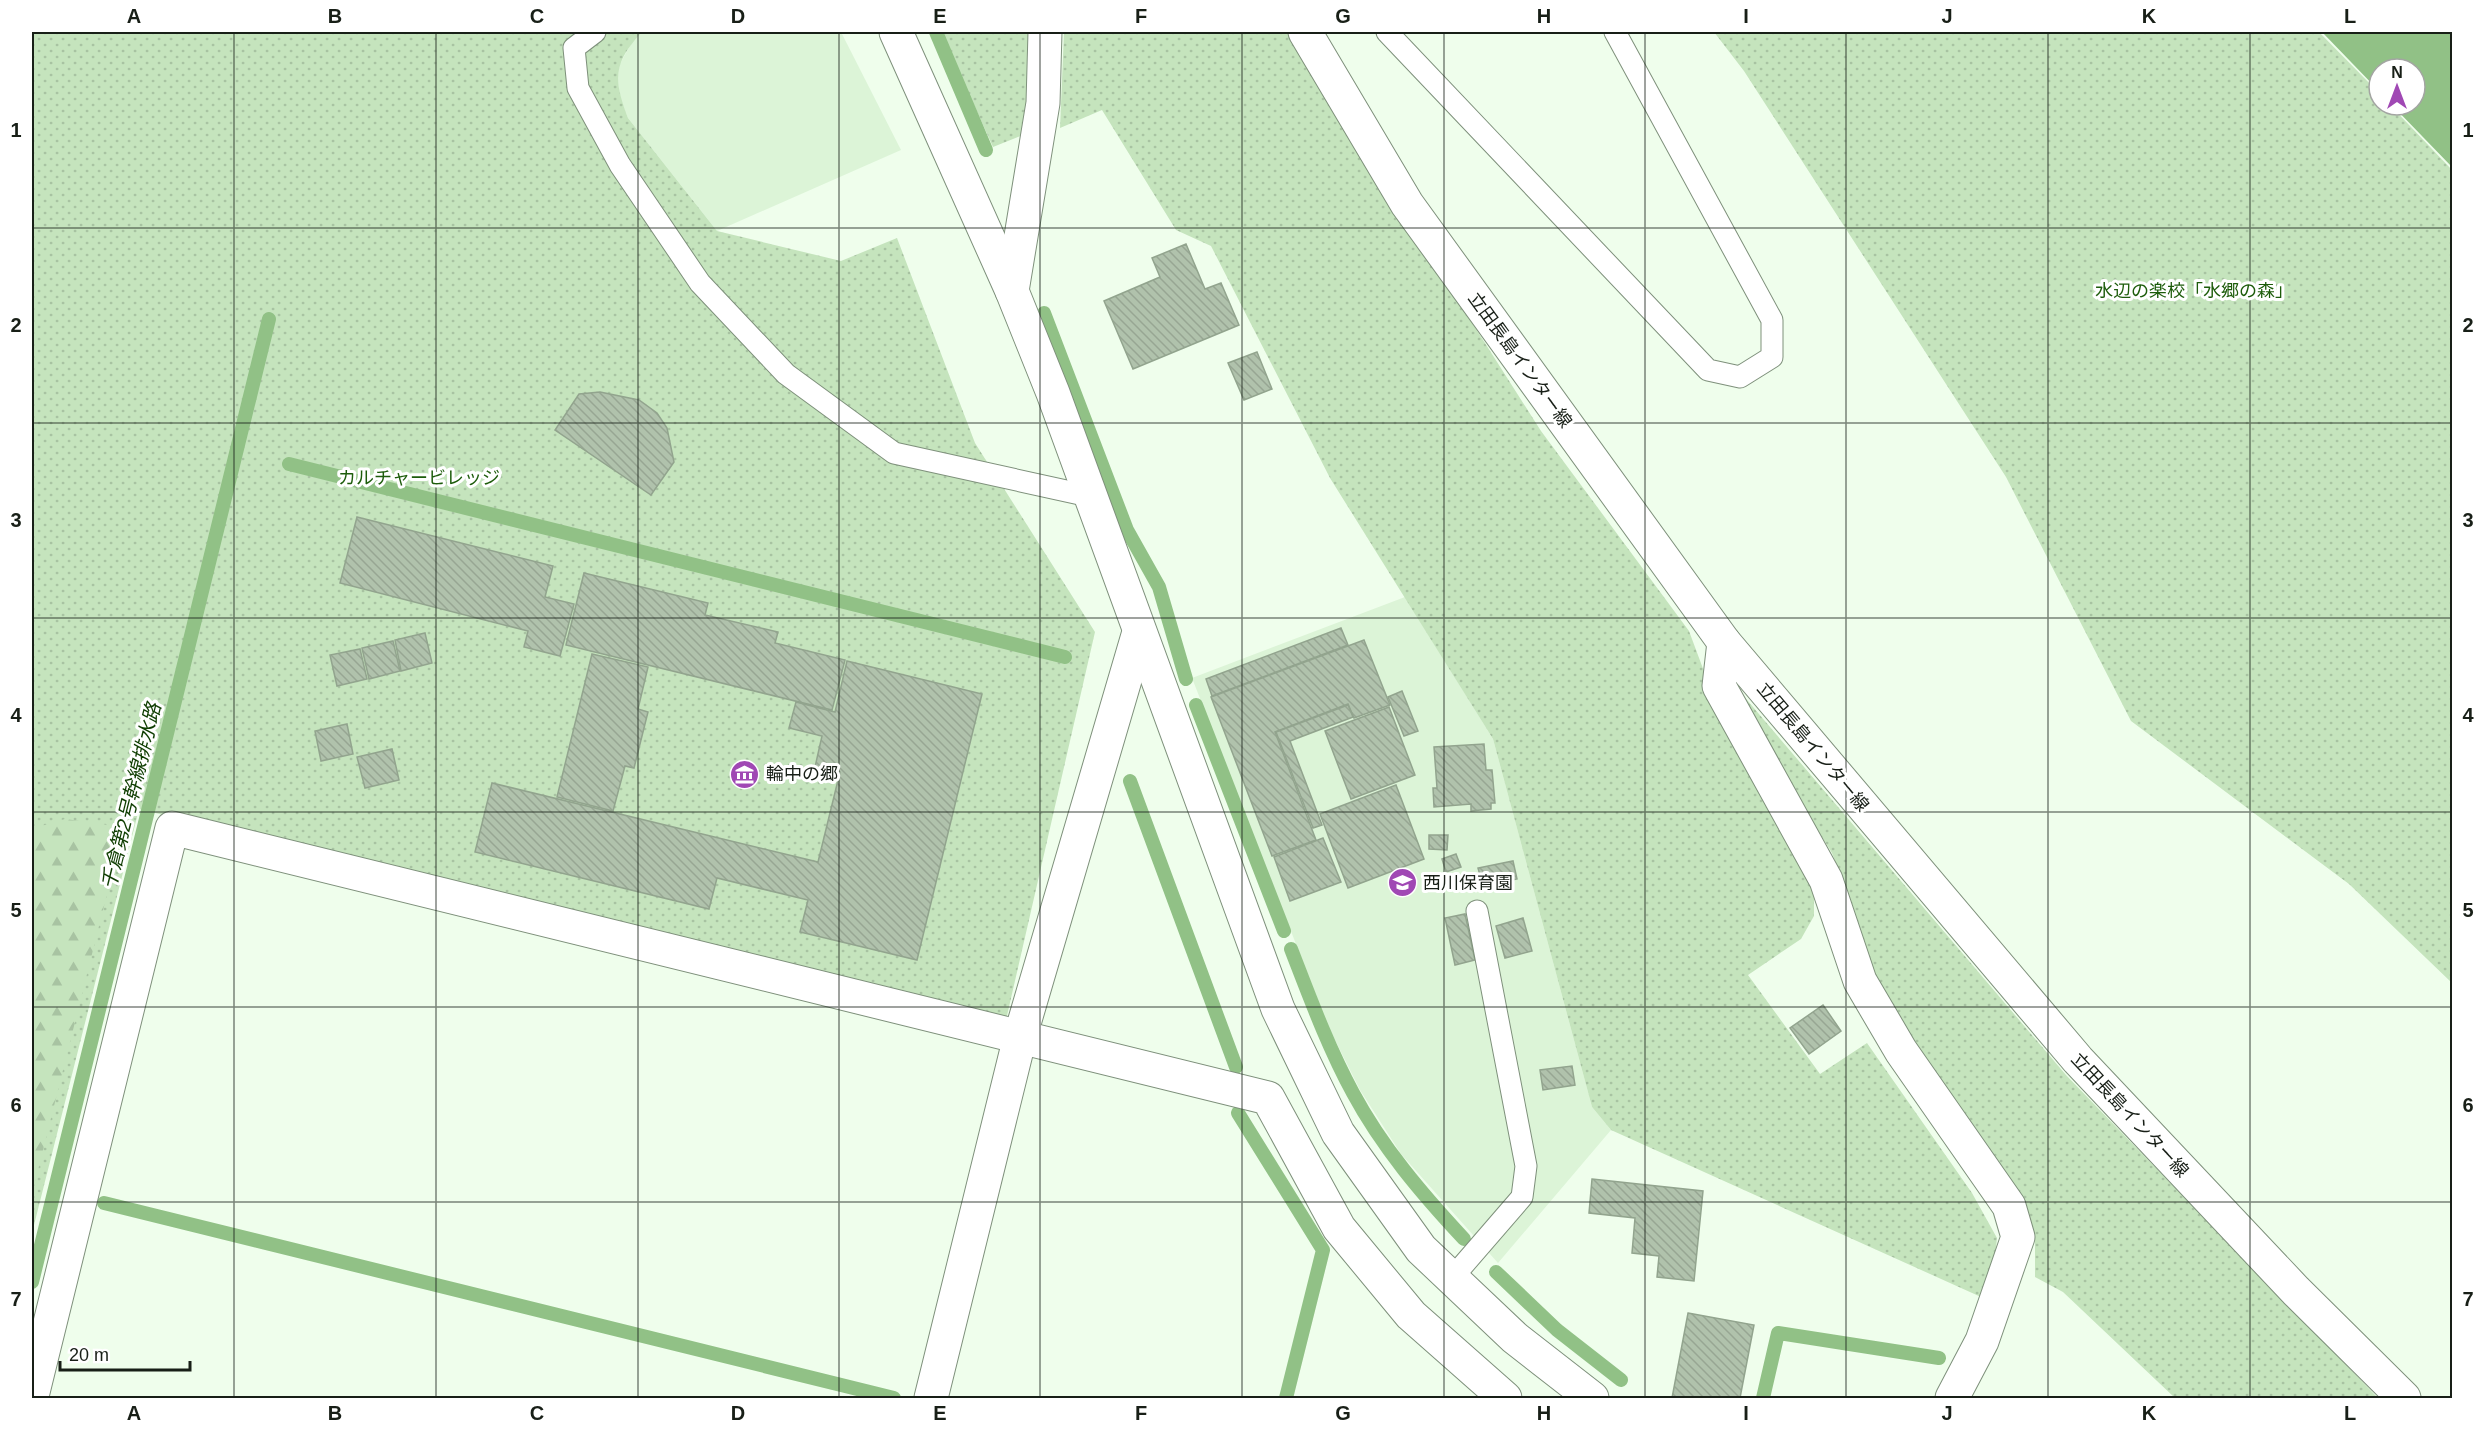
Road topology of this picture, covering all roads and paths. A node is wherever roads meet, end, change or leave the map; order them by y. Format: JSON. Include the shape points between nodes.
{"nodes":[{"id":1,"x":595,"y":32,"type":"edge"},
{"id":2,"x":896,"y":32,"type":"edge"},
{"id":3,"x":1045,"y":32,"type":"edge"},
{"id":4,"x":1305,"y":32,"type":"edge"},
{"id":5,"x":1387,"y":32,"type":"edge"},
{"id":6,"x":1615,"y":32,"type":"edge"},
{"id":7,"x":1012,"y":291,"type":"junction"},
{"id":8,"x":1089,"y":496,"type":"junction"},
{"id":9,"x":1139,"y":632,"type":"junction"},
{"id":10,"x":1724,"y":642,"type":"junction"},
{"id":11,"x":1477,"y":911,"type":"dead end"},
{"id":12,"x":1020,"y":1037,"type":"junction"},
{"id":13,"x":1452,"y":1278,"type":"junction"},
{"id":14,"x":32,"y":1396,"type":"edge"},
{"id":15,"x":931,"y":1398,"type":"edge"},
{"id":16,"x":1505,"y":1398,"type":"edge"},
{"id":17,"x":1592,"y":1398,"type":"edge"},
{"id":18,"x":1952,"y":1398,"type":"edge"},
{"id":19,"x":2404,"y":1398,"type":"edge"}],
"edges":[{"from":1,"to":8,"type":"lane","via":[[573,48],[578,88],[620,165],[700,283],[786,374],[894,453]]},
{"from":2,"to":7,"type":"street"},
{"from":3,"to":7,"type":"street","via":[[1043,103]]},
{"from":4,"to":10,"type":"street","name":"立田長島インター線","via":[[1407,204]]},
{"from":5,"to":6,"type":"lane","via":[[1708,370],[1740,377],[1772,357],[1772,320]]},
{"from":7,"to":8,"type":"street"},
{"from":8,"to":9,"type":"street"},
{"from":9,"to":12,"type":"street"},
{"from":9,"to":13,"type":"street","via":[[1278,1009],[1338,1133],[1421,1249]]},
{"from":10,"to":18,"type":"street","via":[[1719,686],[1826,880],[1860,981],[1901,1051],[2009,1206],[2018,1237],[1982,1341]]},
{"from":10,"to":19,"type":"street","name":"立田長島インター線","via":[[2078,1060],[2296,1291]]},
{"from":11,"to":13,"type":"lane","via":[[1526,1166],[1522,1197]]},
{"from":12,"to":14,"type":"street","via":[[172,828]]},
{"from":12,"to":15,"type":"street"},
{"from":12,"to":16,"type":"street","via":[[1268,1098],[1339,1228],[1411,1315]]},
{"from":13,"to":17,"type":"street","via":[[1515,1338]]}]}
